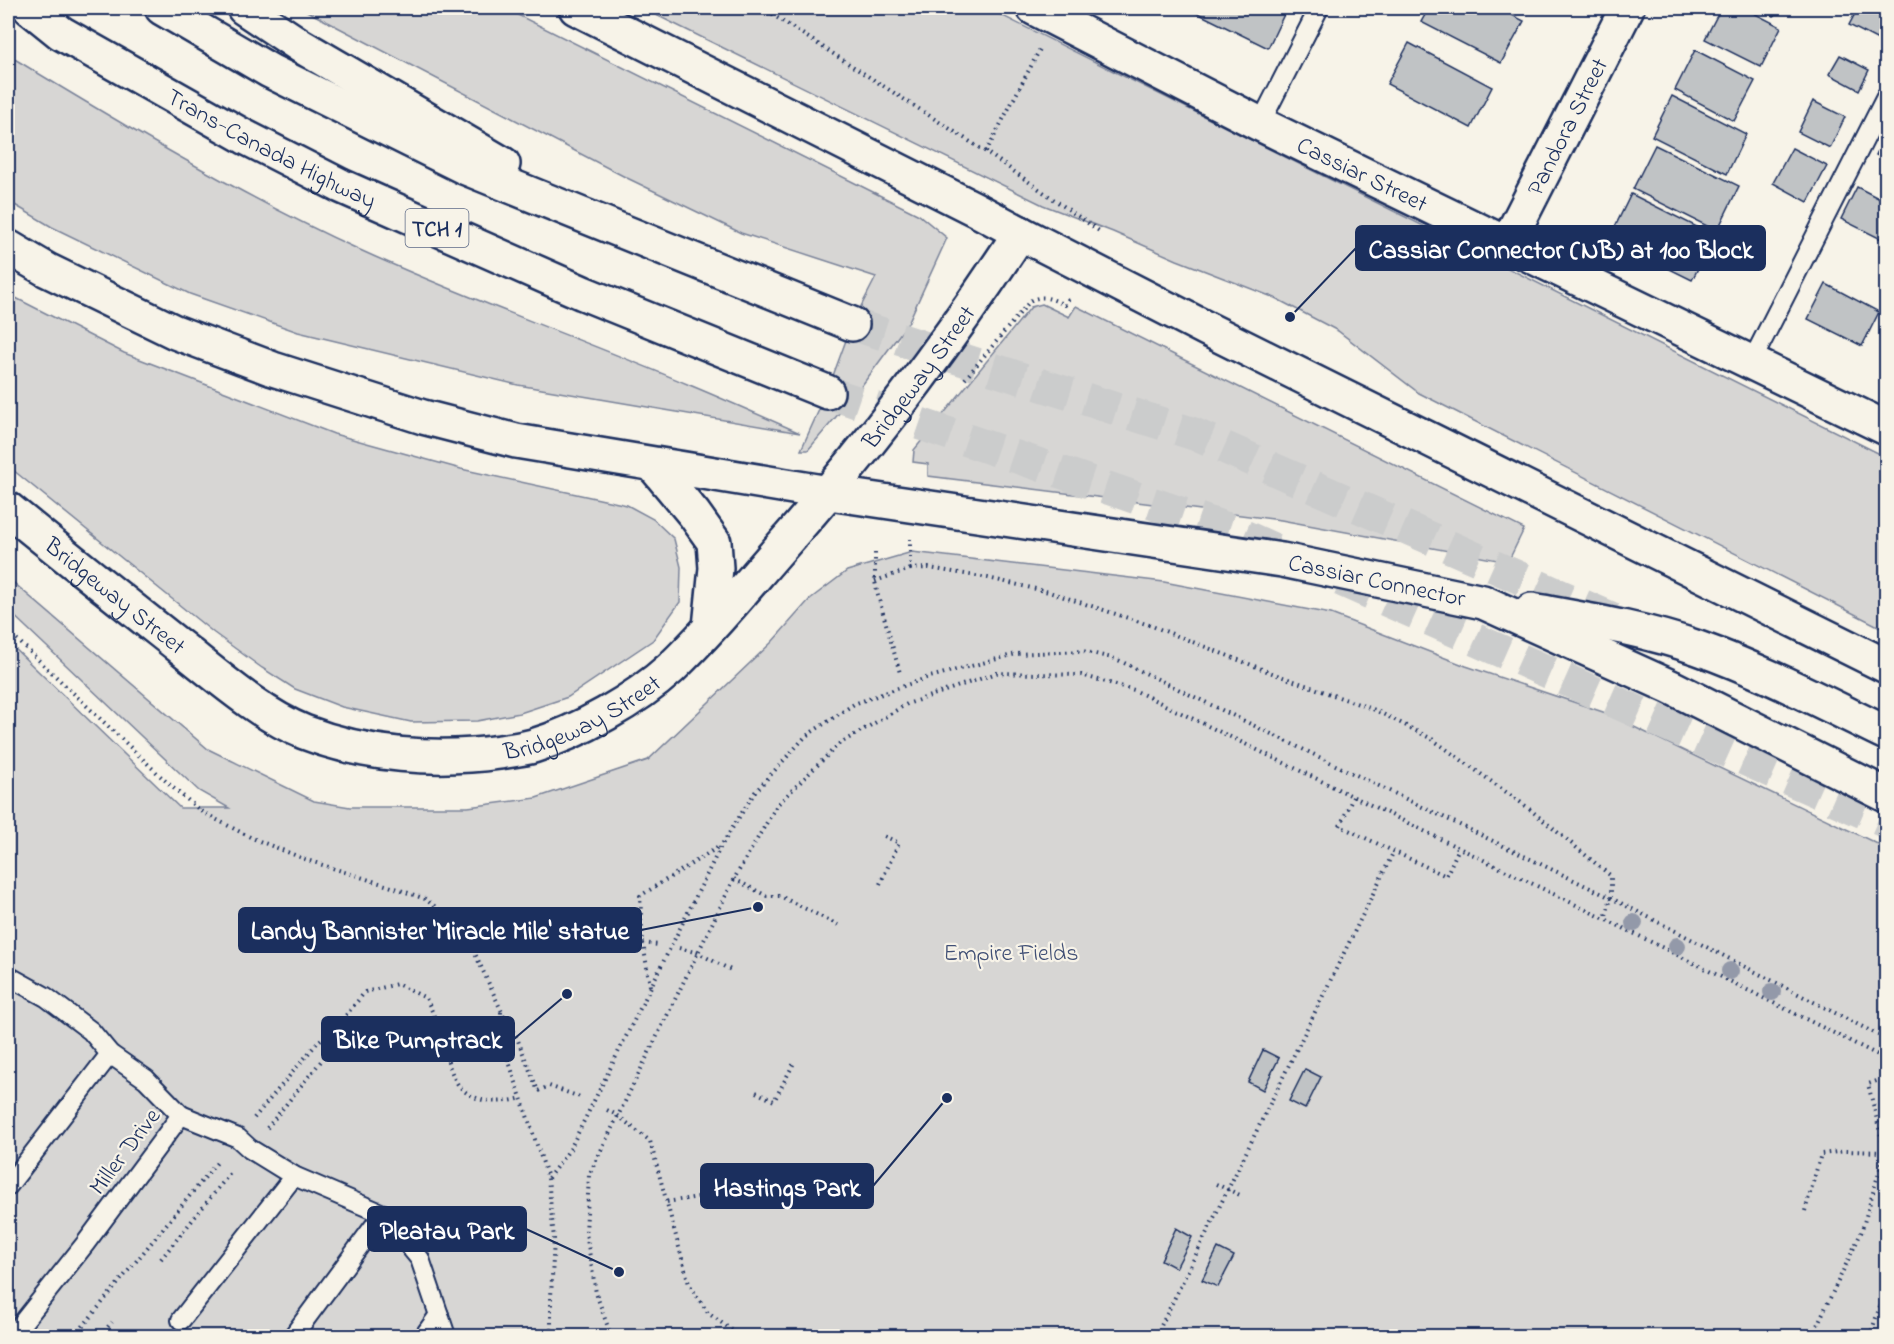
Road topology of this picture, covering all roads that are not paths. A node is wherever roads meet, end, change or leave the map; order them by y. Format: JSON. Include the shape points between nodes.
{"nodes":[{"id":1,"x":8,"y":8,"type":"edge"},
{"id":2,"x":30,"y":8,"type":"edge"},
{"id":3,"x":162,"y":8,"type":"edge"},
{"id":4,"x":244,"y":8,"type":"edge"},
{"id":5,"x":576,"y":8,"type":"edge"},
{"id":6,"x":1034,"y":8,"type":"edge"},
{"id":7,"x":1319,"y":8,"type":"edge"},
{"id":8,"x":1627,"y":8,"type":"edge"},
{"id":9,"x":61,"y":33,"type":"junction"},
{"id":10,"x":1887,"y":97,"type":"edge"},
{"id":11,"x":1260,"y":124,"type":"junction"},
{"id":12,"x":611,"y":227,"type":"junction"},
{"id":13,"x":1020,"y":233,"type":"junction"},
{"id":14,"x":1507,"y":244,"type":"junction"},
{"id":15,"x":8,"y":248,"type":"edge"},
{"id":16,"x":852,"y":324,"type":"tunnel mouth"},
{"id":17,"x":1751,"y":363,"type":"junction"},
{"id":18,"x":826,"y":392,"type":"tunnel mouth"},
{"id":19,"x":1887,"y":428,"type":"edge"},
{"id":20,"x":654,"y":466,"type":"junction"},
{"id":21,"x":829,"y":493,"type":"junction"},
{"id":22,"x":8,"y":509,"type":"edge"},
{"id":23,"x":1483,"y":602,"type":"junction"},
{"id":24,"x":710,"y":627,"type":"junction"},
{"id":25,"x":1887,"y":666,"type":"edge"},
{"id":26,"x":1887,"y":733,"type":"edge"},
{"id":27,"x":1887,"y":795,"type":"edge"},
{"id":28,"x":8,"y":976,"type":"edge"},
{"id":29,"x":110,"y":1054,"type":"junction"},
{"id":30,"x":182,"y":1115,"type":"junction"},
{"id":31,"x":294,"y":1176,"type":"junction"},
{"id":32,"x":8,"y":1186,"type":"edge"},
{"id":33,"x":383,"y":1214,"type":"junction"},
{"id":34,"x":439,"y":1315,"type":"junction"},
{"id":35,"x":181,"y":1320,"type":"dead end"},
{"id":36,"x":12,"y":1336,"type":"edge"},
{"id":37,"x":293,"y":1336,"type":"edge"},
{"id":38,"x":424,"y":1336,"type":"edge"},
{"id":39,"x":446,"y":1336,"type":"edge"}],
"edges":[{"from":1,"to":9,"type":"main road"},
{"from":2,"to":9,"type":"main road","name":"Trans-Canada Highway","number":"TCH 1"},
{"from":3,"to":12,"type":"main road","via":[[270,71],[466,168]]},
{"from":4,"to":12,"type":"main road","via":[[301,46]]},
{"from":5,"to":13,"type":"main road"},
{"from":6,"to":11,"type":"main road","name":"Cassiar Street"},
{"from":7,"to":11,"type":"lane"},
{"from":8,"to":14,"type":"main road","name":"Pandora Street"},
{"from":9,"to":18,"type":"main road","name":"Trans-Canada Highway","number":"TCH 1","via":[[245,137],[341,186],[583,294]]},
{"from":10,"to":17,"type":"lane"},
{"from":11,"to":14,"type":"main road","name":"Cassiar Street"},
{"from":12,"to":16,"type":"main road"},
{"from":13,"to":21,"type":"main road","name":"Bridgeway Street"},
{"from":13,"to":25,"type":"main road"},
{"from":14,"to":17,"type":"main road","name":"Cassiar Street"},
{"from":15,"to":20,"type":"main road","name":"Cassiar Connector","via":[[175,332],[273,369],[423,417],[516,441]]},
{"from":17,"to":19,"type":"main road","name":"Cassiar Street"},
{"from":20,"to":21,"type":"main road","name":"Cassiar Connector"},
{"from":20,"to":24,"type":"main road","via":[[714,542],[716,567]]},
{"from":21,"to":23,"type":"main road","name":"Cassiar Connector","via":[[1282,560]]},
{"from":21,"to":24,"type":"main road","name":"Bridgeway Street"},
{"from":22,"to":24,"type":"main road","name":"Bridgeway Street","via":[[259,707],[303,732],[353,746],[436,758],[532,747],[616,708],[669,669]]},
{"from":23,"to":26,"type":"main road","via":[[1608,624],[1696,647],[1764,674]]},
{"from":23,"to":27,"type":"main road","name":"Cassiar Connector","via":[[1671,687]]},
{"from":28,"to":29,"type":"lane","name":"Miller Drive","via":[[46,997],[91,1030]]},
{"from":29,"to":30,"type":"lane","name":"Miller Drive","via":[[146,1079]]},
{"from":29,"to":32,"type":"lane"},
{"from":30,"to":31,"type":"lane","via":[[237,1138]]},
{"from":30,"to":36,"type":"lane","name":"Miller Drive"},
{"from":31,"to":33,"type":"lane"},
{"from":31,"to":35,"type":"lane"},
{"from":33,"to":34,"type":"lane","via":[[420,1259]]},
{"from":33,"to":37,"type":"lane"},
{"from":34,"to":38,"type":"lane"},
{"from":34,"to":39,"type":"lane"}]}
